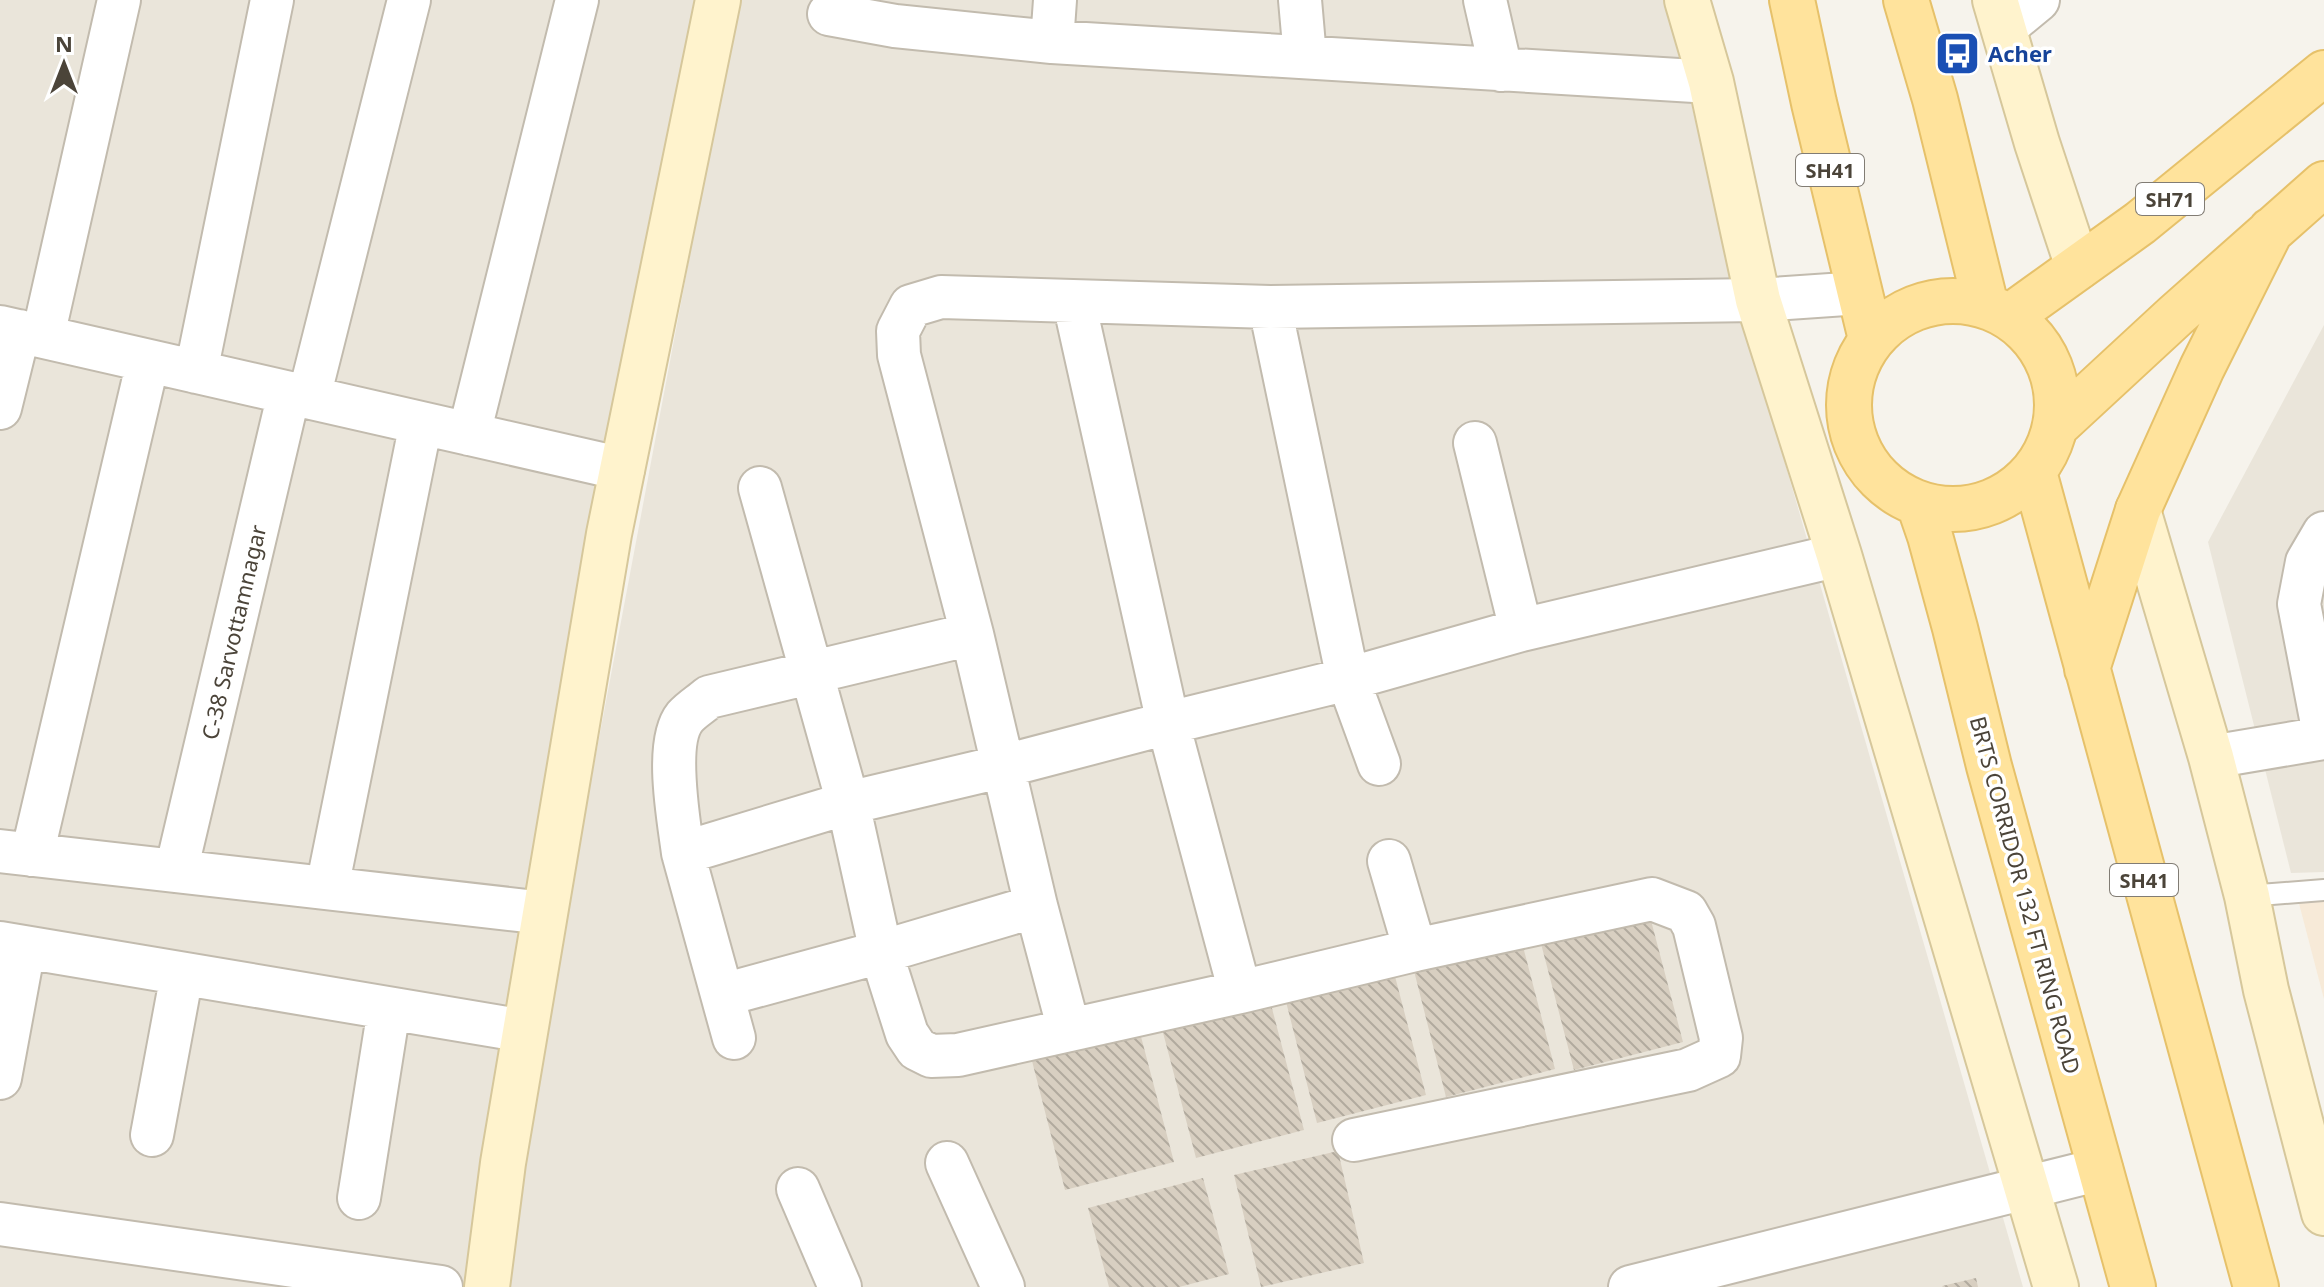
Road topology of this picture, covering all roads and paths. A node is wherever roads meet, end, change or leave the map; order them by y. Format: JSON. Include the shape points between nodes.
{"nodes":[{"id":1,"x":119,"y":0,"type":"edge"},
{"id":2,"x":272,"y":0,"type":"edge"},
{"id":3,"x":409,"y":0,"type":"edge"},
{"id":4,"x":577,"y":0,"type":"edge"},
{"id":5,"x":718,"y":0,"type":"edge"},
{"id":6,"x":1055,"y":0,"type":"edge"},
{"id":7,"x":1300,"y":0,"type":"edge"},
{"id":8,"x":1485,"y":0,"type":"edge"},
{"id":9,"x":1687,"y":0,"type":"edge"},
{"id":10,"x":1792,"y":0,"type":"edge"},
{"id":11,"x":1906,"y":0,"type":"edge"},
{"id":12,"x":2038,"y":0,"type":"edge"},
{"id":13,"x":896,"y":13,"type":"edge"},
{"id":14,"x":829,"y":14,"type":"dead end"},
{"id":15,"x":2000,"y":14,"type":"edge"},
{"id":16,"x":1052,"y":42,"type":"junction"},
{"id":17,"x":1305,"y":57,"type":"junction"},
{"id":18,"x":1501,"y":70,"type":"junction"},
{"id":19,"x":2324,"y":73,"type":"edge"},
{"id":20,"x":1711,"y":82,"type":"junction"},
{"id":21,"x":2323,"y":188,"type":"edge"},
{"id":22,"x":2271,"y":230,"type":"junction"},
{"id":23,"x":2078,"y":267,"type":"junction"},
{"id":24,"x":1860,"y":293,"type":"junction"},
{"id":25,"x":1758,"y":300,"type":"junction"},
{"id":26,"x":1074,"y":302,"type":"junction"},
{"id":27,"x":1270,"y":307,"type":"junction"},
{"id":28,"x":1998,"y":311,"type":"junction"},
{"id":29,"x":20,"y":331,"type":"edge"},
{"id":30,"x":1871,"y":339,"type":"junction"},
{"id":31,"x":148,"y":361,"type":"junction"},
{"id":32,"x":196,"y":372,"type":"junction"},
{"id":33,"x":299,"y":395,"type":"junction"},
{"id":34,"x":0,"y":408,"type":"edge"},
{"id":35,"x":421,"y":423,"type":"junction"},
{"id":36,"x":2056,"y":426,"type":"junction"},
{"id":37,"x":469,"y":434,"type":"junction"},
{"id":38,"x":1475,"y":443,"type":"dead end"},
{"id":39,"x":623,"y":469,"type":"junction"},
{"id":40,"x":2034,"y":472,"type":"junction"},
{"id":41,"x":760,"y":488,"type":"dead end"},
{"id":42,"x":1919,"y":504,"type":"junction"},
{"id":43,"x":2138,"y":510,"type":"junction"},
{"id":44,"x":2324,"y":533,"type":"edge"},
{"id":45,"x":1839,"y":555,"type":"junction"},
{"id":46,"x":1521,"y":630,"type":"junction"},
{"id":47,"x":972,"y":634,"type":"junction"},
{"id":48,"x":2087,"y":669,"type":"junction"},
{"id":49,"x":811,"y":672,"type":"junction"},
{"id":50,"x":1348,"y":679,"type":"junction"},
{"id":51,"x":1168,"y":723,"type":"junction"},
{"id":52,"x":2324,"y":736,"type":"edge"},
{"id":53,"x":2211,"y":757,"type":"junction"},
{"id":54,"x":1379,"y":764,"type":"dead end"},
{"id":55,"x":1004,"y":766,"type":"junction"},
{"id":56,"x":848,"y":803,"type":"junction"},
{"id":57,"x":16,"y":853,"type":"edge"},
{"id":58,"x":683,"y":853,"type":"junction"},
{"id":59,"x":1389,"y":861,"type":"dead end"},
{"id":60,"x":176,"y":871,"type":"junction"},
{"id":61,"x":327,"y":888,"type":"junction"},
{"id":62,"x":2324,"y":890,"type":"edge"},
{"id":63,"x":2247,"y":896,"type":"junction"},
{"id":64,"x":1036,"y":906,"type":"junction"},
{"id":65,"x":545,"y":913,"type":"junction"},
{"id":66,"x":12,"y":946,"type":"edge"},
{"id":67,"x":1415,"y":950,"type":"junction"},
{"id":68,"x":881,"y":952,"type":"junction"},
{"id":69,"x":182,"y":974,"type":"junction"},
{"id":70,"x":1240,"y":992,"type":"junction"},
{"id":71,"x":723,"y":995,"type":"junction"},
{"id":72,"x":389,"y":1009,"type":"junction"},
{"id":73,"x":1069,"y":1030,"type":"junction"},
{"id":74,"x":525,"y":1031,"type":"junction"},
{"id":75,"x":734,"y":1038,"type":"dead end"},
{"id":76,"x":0,"y":1078,"type":"edge"},
{"id":77,"x":152,"y":1135,"type":"dead end"},
{"id":78,"x":1354,"y":1140,"type":"dead end"},
{"id":79,"x":947,"y":1163,"type":"dead end"},
{"id":80,"x":2101,"y":1169,"type":"junction"},
{"id":81,"x":798,"y":1189,"type":"dead end"},
{"id":82,"x":2029,"y":1189,"type":"junction"},
{"id":83,"x":359,"y":1198,"type":"dead end"},
{"id":84,"x":2324,"y":1213,"type":"edge"},
{"id":85,"x":0,"y":1224,"type":"edge"},
{"id":86,"x":283,"y":1276,"type":"edge"},
{"id":87,"x":441,"y":1287,"type":"edge"},
{"id":88,"x":487,"y":1287,"type":"edge"},
{"id":89,"x":840,"y":1287,"type":"edge"},
{"id":90,"x":1003,"y":1287,"type":"edge"},
{"id":91,"x":1630,"y":1287,"type":"edge"},
{"id":92,"x":2056,"y":1287,"type":"edge"},
{"id":93,"x":2133,"y":1287,"type":"edge"},
{"id":94,"x":2256,"y":1287,"type":"edge"}],
"edges":[{"from":1,"to":29,"type":"street"},
{"from":2,"to":32,"type":"street"},
{"from":3,"to":33,"type":"street","name":"C-38 Sarvottamnagar"},
{"from":4,"to":37,"type":"street"},
{"from":5,"to":39,"type":"street"},
{"from":6,"to":16,"type":"street"},
{"from":7,"to":17,"type":"street"},
{"from":8,"to":18,"type":"street"},
{"from":9,"to":20,"type":"street"},
{"from":10,"to":24,"type":"main road","number":"SH41"},
{"from":11,"to":28,"type":"main road"},
{"from":12,"to":15,"type":"street"},
{"from":13,"to":14,"type":"street"},
{"from":13,"to":16,"type":"street"},
{"from":15,"to":23,"type":"street"},
{"from":16,"to":17,"type":"street"},
{"from":17,"to":18,"type":"street"},
{"from":18,"to":20,"type":"street"},
{"from":19,"to":23,"type":"main road","number":"SH71"},
{"from":20,"to":25,"type":"street"},
{"from":21,"to":22,"type":"main road"},
{"from":22,"to":36,"type":"main road"},
{"from":22,"to":43,"type":"main road"},
{"from":23,"to":28,"type":"main road","number":"SH71"},
{"from":24,"to":25,"type":"street"},
{"from":24,"to":30,"type":"main road","number":"SH41"},
{"from":25,"to":27,"type":"street"},
{"from":25,"to":45,"type":"street"},
{"from":26,"to":27,"type":"street"},
{"from":26,"to":47,"type":"street","via":[[941,297],[911,306],[898,331],[899,355]]},
{"from":26,"to":51,"type":"street"},
{"from":27,"to":50,"type":"street"},
{"from":28,"to":30,"type":"main road","via":[[1936,301],[1889,321]]},
{"from":28,"to":36,"type":"main road","via":[[2029,332],[2044,353],[2054,376]]},
{"from":29,"to":31,"type":"street"},
{"from":29,"to":34,"type":"street"},
{"from":30,"to":42,"type":"main road","via":[[1849,384],[1851,434],[1876,478]]},
{"from":31,"to":32,"type":"street"},
{"from":31,"to":57,"type":"street"},
{"from":32,"to":33,"type":"street"},
{"from":33,"to":35,"type":"street"},
{"from":33,"to":60,"type":"street","name":"C-38 Sarvottamnagar"},
{"from":35,"to":37,"type":"street"},
{"from":35,"to":61,"type":"street"},
{"from":36,"to":40,"type":"main road"},
{"from":37,"to":39,"type":"street"},
{"from":38,"to":46,"type":"street"},
{"from":39,"to":65,"type":"street"},
{"from":40,"to":42,"type":"main road","via":[[2016,489],[1969,508]]},
{"from":40,"to":48,"type":"main road","number":"SH41"},
{"from":41,"to":49,"type":"street"},
{"from":42,"to":80,"type":"main road","name":"BRTS CORRIDOR 132 FT RING ROAD"},
{"from":43,"to":48,"type":"main road"},
{"from":43,"to":53,"type":"street"},
{"from":44,"to":52,"type":"street","via":[[2307,562],[2299,604]]},
{"from":45,"to":46,"type":"street"},
{"from":45,"to":82,"type":"street"},
{"from":46,"to":50,"type":"street"},
{"from":47,"to":49,"type":"street"},
{"from":47,"to":55,"type":"street"},
{"from":48,"to":94,"type":"main road","number":"SH41"},
{"from":49,"to":56,"type":"street"},
{"from":49,"to":58,"type":"street","via":[[709,697],[683,719],[674,744]]},
{"from":50,"to":51,"type":"street"},
{"from":50,"to":54,"type":"street"},
{"from":51,"to":55,"type":"street"},
{"from":51,"to":70,"type":"street"},
{"from":52,"to":53,"type":"street"},
{"from":53,"to":63,"type":"street"},
{"from":55,"to":56,"type":"street"},
{"from":55,"to":64,"type":"street"},
{"from":56,"to":58,"type":"street"},
{"from":56,"to":68,"type":"street"},
{"from":57,"to":60,"type":"street"},
{"from":58,"to":71,"type":"street"},
{"from":59,"to":67,"type":"street"},
{"from":60,"to":61,"type":"street"},
{"from":61,"to":65,"type":"street"},
{"from":62,"to":63,"type":"lane"},
{"from":63,"to":84,"type":"street"},
{"from":64,"to":68,"type":"street"},
{"from":64,"to":73,"type":"street"},
{"from":65,"to":74,"type":"street"},
{"from":66,"to":69,"type":"street"},
{"from":66,"to":76,"type":"street"},
{"from":67,"to":70,"type":"street"},
{"from":67,"to":78,"type":"street","via":[[1652,899],[1671,905],[1686,912],[1694,926],[1721,1038],[1719,1056],[1688,1070]]},
{"from":68,"to":71,"type":"street"},
{"from":68,"to":73,"type":"street","via":[[907,1034],[917,1049],[931,1056],[958,1055]]},
{"from":69,"to":72,"type":"street"},
{"from":69,"to":77,"type":"street"},
{"from":70,"to":73,"type":"street"},
{"from":71,"to":75,"type":"street"},
{"from":72,"to":74,"type":"street"},
{"from":72,"to":83,"type":"street"},
{"from":74,"to":88,"type":"street"},
{"from":79,"to":90,"type":"street"},
{"from":80,"to":82,"type":"street"},
{"from":80,"to":93,"type":"main road","name":"BRTS CORRIDOR 132 FT RING ROAD"},
{"from":81,"to":89,"type":"street"},
{"from":82,"to":91,"type":"street"},
{"from":82,"to":92,"type":"street"},
{"from":85,"to":86,"type":"street"},
{"from":86,"to":87,"type":"street"}]}
